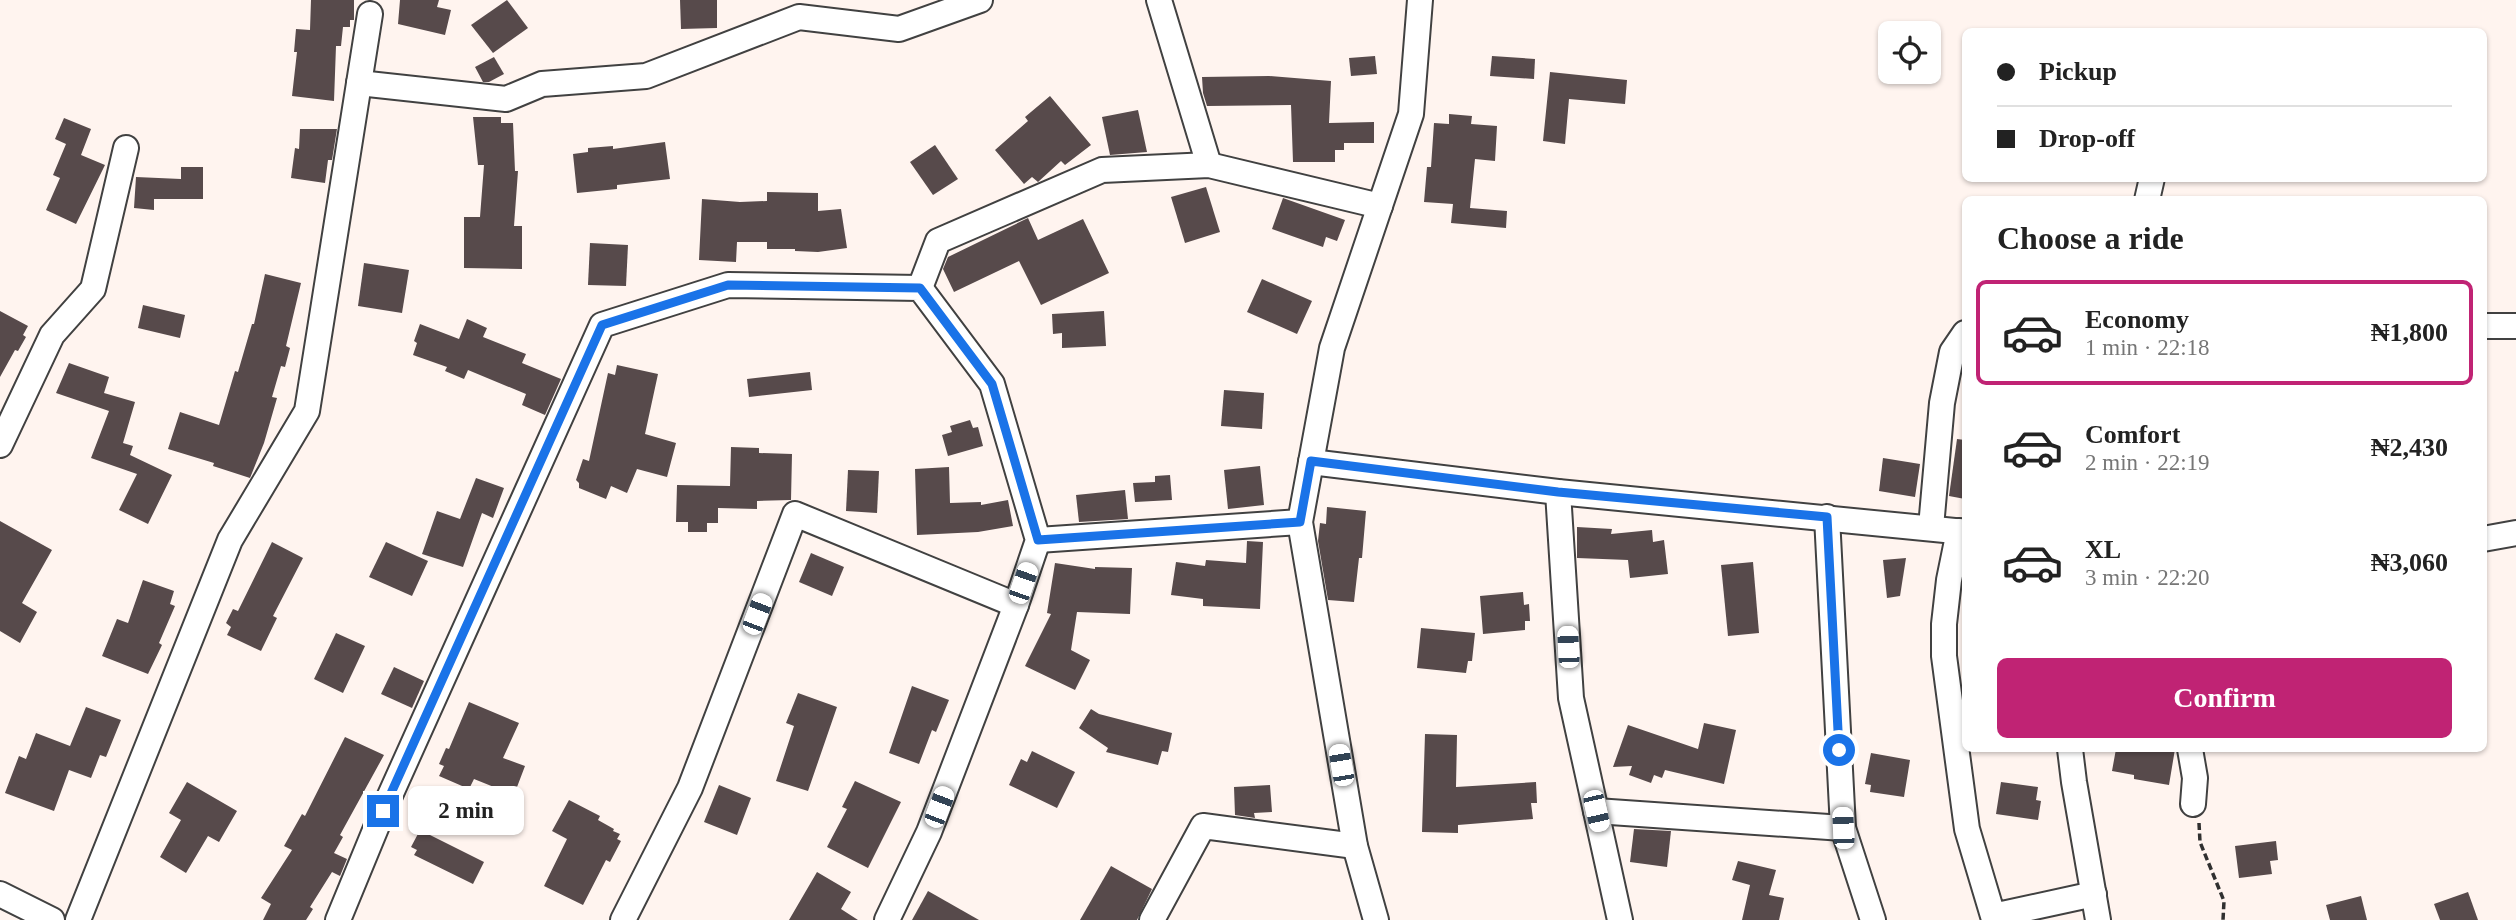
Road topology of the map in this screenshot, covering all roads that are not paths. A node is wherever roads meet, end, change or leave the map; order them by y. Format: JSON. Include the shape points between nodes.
{"nodes":[{"id":1,"x":980,"y":0,"type":"edge"},
{"id":2,"x":1158,"y":0,"type":"edge"},
{"id":3,"x":1420,"y":0,"type":"edge"},
{"id":4,"x":370,"y":14,"type":"dead end"},
{"id":5,"x":359,"y":83,"type":"junction"},
{"id":6,"x":126,"y":148,"type":"dead end"},
{"id":7,"x":1209,"y":165,"type":"junction"},
{"id":8,"x":1380,"y":206,"type":"junction"},
{"id":9,"x":920,"y":288,"type":"junction"},
{"id":10,"x":2487,"y":326,"type":"edge"},
{"id":11,"x":2516,"y":326,"type":"edge"},
{"id":12,"x":1962,"y":337,"type":"edge"},
{"id":13,"x":0,"y":444,"type":"edge"},
{"id":14,"x":1311,"y":461,"type":"junction"},
{"id":15,"x":1558,"y":492,"type":"junction"},
{"id":16,"x":1827,"y":517,"type":"junction"},
{"id":17,"x":1300,"y":522,"type":"junction"},
{"id":18,"x":1931,"y":527,"type":"junction"},
{"id":19,"x":1962,"y":531,"type":"edge"},
{"id":20,"x":2516,"y":533,"type":"edge"},
{"id":21,"x":2487,"y":538,"type":"edge"},
{"id":22,"x":1038,"y":540,"type":"junction"},
{"id":23,"x":1016,"y":605,"type":"junction"},
{"id":24,"x":2070,"y":752,"type":"edge"},
{"id":25,"x":2191,"y":752,"type":"edge"},
{"id":26,"x":2193,"y":804,"type":"road end"},
{"id":27,"x":1596,"y":811,"type":"junction"},
{"id":28,"x":1843,"y":828,"type":"junction"},
{"id":29,"x":1355,"y":846,"type":"junction"},
{"id":30,"x":0,"y":894,"type":"edge"},
{"id":31,"x":2094,"y":894,"type":"junction"},
{"id":32,"x":52,"y":920,"type":"edge"},
{"id":33,"x":78,"y":920,"type":"edge"},
{"id":34,"x":338,"y":920,"type":"edge"},
{"id":35,"x":623,"y":920,"type":"edge"},
{"id":36,"x":887,"y":920,"type":"edge"},
{"id":37,"x":1152,"y":920,"type":"edge"},
{"id":38,"x":1376,"y":920,"type":"edge"},
{"id":39,"x":1620,"y":920,"type":"edge"},
{"id":40,"x":1873,"y":920,"type":"edge"},
{"id":41,"x":2098,"y":920,"type":"edge"}],
"edges":[{"from":1,"to":5,"type":"street","via":[[899,29],[799,17],[646,76],[542,84],[506,99]]},
{"from":2,"to":7,"type":"street"},
{"from":3,"to":8,"type":"street","via":[[1411,114]]},
{"from":4,"to":5,"type":"street"},
{"from":5,"to":33,"type":"street","via":[[307,411],[230,540]]},
{"from":6,"to":13,"type":"street","via":[[93,289],[52,335]]},
{"from":7,"to":8,"type":"street"},
{"from":7,"to":9,"type":"street","via":[[1102,170],[938,241]]},
{"from":8,"to":14,"type":"street","via":[[1332,348]]},
{"from":9,"to":22,"type":"street","via":[[992,384]]},
{"from":9,"to":34,"type":"street","via":[[728,285],[602,325]]},
{"from":10,"to":11,"type":"street"},
{"from":12,"to":18,"type":"street","via":[[1952,352],[1942,403]]},
{"from":14,"to":15,"type":"street"},
{"from":14,"to":17,"type":"street"},
{"from":15,"to":16,"type":"street"},
{"from":15,"to":27,"type":"street","via":[[1571,698]]},
{"from":16,"to":18,"type":"street"},
{"from":16,"to":28,"type":"street"},
{"from":17,"to":22,"type":"street"},
{"from":17,"to":29,"type":"street"},
{"from":18,"to":19,"type":"street"},
{"from":19,"to":31,"type":"street","via":[[1948,580],[1944,656],[1967,829],[1993,916]]},
{"from":20,"to":21,"type":"street"},
{"from":22,"to":23,"type":"street"},
{"from":23,"to":35,"type":"street","via":[[795,514],[690,788]]},
{"from":23,"to":36,"type":"street","via":[[929,832]]},
{"from":24,"to":31,"type":"street"},
{"from":25,"to":26,"type":"street"},
{"from":27,"to":28,"type":"street"},
{"from":27,"to":39,"type":"street"},
{"from":28,"to":40,"type":"street"},
{"from":29,"to":37,"type":"street","via":[[1203,826]]},
{"from":29,"to":38,"type":"street"},
{"from":30,"to":32,"type":"street"},
{"from":31,"to":41,"type":"street"}]}
